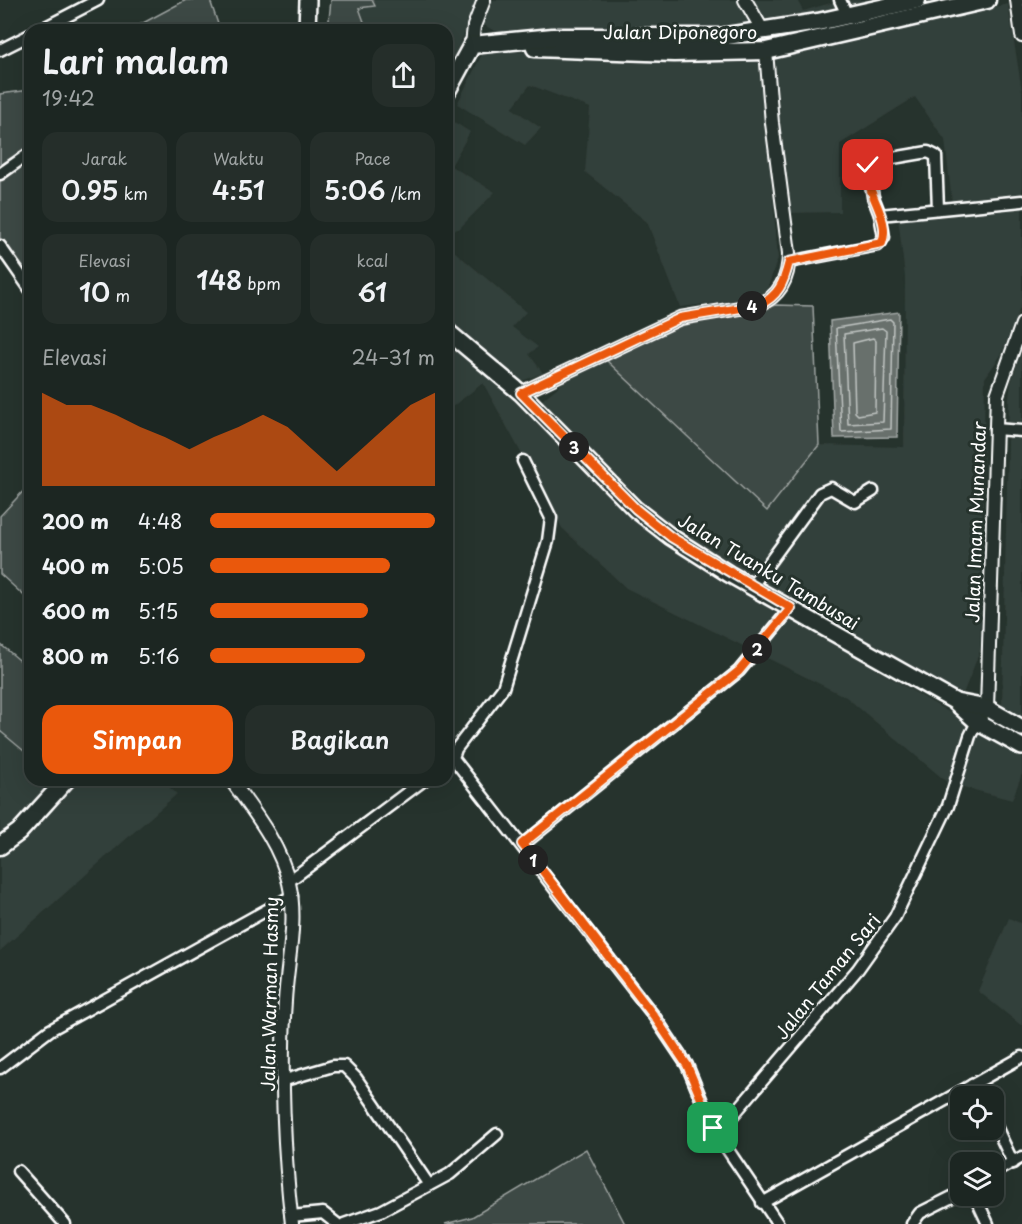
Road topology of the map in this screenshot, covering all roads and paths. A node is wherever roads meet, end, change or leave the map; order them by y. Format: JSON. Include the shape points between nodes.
{"nodes":[{"id":1,"x":98,"y":0,"type":"edge"},
{"id":2,"x":308,"y":0,"type":"edge"},
{"id":3,"x":317,"y":0,"type":"edge"},
{"id":4,"x":484,"y":0,"type":"edge"},
{"id":5,"x":745,"y":0,"type":"edge"},
{"id":6,"x":840,"y":0,"type":"edge"},
{"id":7,"x":917,"y":0,"type":"edge"},
{"id":8,"x":987,"y":0,"type":"edge"},
{"id":9,"x":1017,"y":0,"type":"edge"},
{"id":10,"x":848,"y":15,"type":"junction"},
{"id":11,"x":52,"y":24,"type":"edge"},
{"id":12,"x":307,"y":24,"type":"edge"},
{"id":13,"x":317,"y":24,"type":"edge"},
{"id":14,"x":763,"y":31,"type":"junction"},
{"id":15,"x":1022,"y":36,"type":"edge"},
{"id":16,"x":24,"y":38,"type":"edge"},
{"id":17,"x":511,"y":43,"type":"junction"},
{"id":18,"x":472,"y":45,"type":"junction"},
{"id":19,"x":0,"y":50,"type":"edge"},
{"id":20,"x":766,"y":51,"type":"junction"},
{"id":21,"x":453,"y":80,"type":"edge"},
{"id":22,"x":24,"y":157,"type":"edge"},
{"id":23,"x":0,"y":174,"type":"edge"},
{"id":24,"x":1022,"y":201,"type":"edge"},
{"id":25,"x":938,"y":209,"type":"junction"},
{"id":26,"x":880,"y":215,"type":"junction"},
{"id":27,"x":0,"y":246,"type":"edge"},
{"id":28,"x":789,"y":262,"type":"junction"},
{"id":29,"x":24,"y":280,"type":"edge"},
{"id":30,"x":1022,"y":324,"type":"edge"},
{"id":31,"x":453,"y":336,"type":"edge"},
{"id":32,"x":521,"y":393,"type":"junction"},
{"id":33,"x":995,"y":429,"type":"junction"},
{"id":34,"x":1022,"y":431,"type":"edge"},
{"id":35,"x":523,"y":461,"type":"dead end"},
{"id":36,"x":873,"y":491,"type":"dead end"},
{"id":37,"x":752,"y":586,"type":"junction"},
{"id":38,"x":791,"y":608,"type":"junction"},
{"id":39,"x":954,"y":701,"type":"junction"},
{"id":40,"x":987,"y":708,"type":"junction"},
{"id":41,"x":977,"y":722,"type":"junction"},
{"id":42,"x":1022,"y":728,"type":"edge"},
{"id":43,"x":1022,"y":747,"type":"edge"},
{"id":44,"x":453,"y":754,"type":"edge"},
{"id":45,"x":453,"y":764,"type":"edge"},
{"id":46,"x":61,"y":786,"type":"edge"},
{"id":47,"x":235,"y":786,"type":"edge"},
{"id":48,"x":412,"y":786,"type":"edge"},
{"id":49,"x":522,"y":844,"type":"junction"},
{"id":50,"x":0,"y":846,"type":"edge"},
{"id":51,"x":289,"y":882,"type":"junction"},
{"id":52,"x":292,"y":896,"type":"junction"},
{"id":53,"x":1022,"y":1057,"type":"edge"},
{"id":54,"x":0,"y":1068,"type":"edge"},
{"id":55,"x":285,"y":1080,"type":"junction"},
{"id":56,"x":972,"y":1085,"type":"joint"},
{"id":57,"x":497,"y":1134,"type":"dead end"},
{"id":58,"x":717,"y":1134,"type":"junction"},
{"id":59,"x":1004,"y":1138,"type":"edge"},
{"id":60,"x":1018,"y":1160,"type":"edge"},
{"id":61,"x":1004,"y":1167,"type":"edge"},
{"id":62,"x":18,"y":1170,"type":"dead end"},
{"id":63,"x":429,"y":1185,"type":"junction"},
{"id":64,"x":950,"y":1198,"type":"edge"},
{"id":65,"x":762,"y":1203,"type":"junction"},
{"id":66,"x":980,"y":1206,"type":"edge"},
{"id":67,"x":291,"y":1220,"type":"edge"},
{"id":68,"x":65,"y":1224,"type":"edge"},
{"id":69,"x":337,"y":1224,"type":"edge"},
{"id":70,"x":344,"y":1224,"type":"edge"},
{"id":71,"x":778,"y":1224,"type":"edge"},
{"id":72,"x":912,"y":1224,"type":"edge"},
{"id":73,"x":988,"y":1224,"type":"edge"}],
"edges":[{"from":1,"to":11,"type":"street"},
{"from":2,"to":12,"type":"main road"},
{"from":3,"to":13,"type":"main road"},
{"from":4,"to":18,"type":"street"},
{"from":5,"to":14,"type":"street"},
{"from":6,"to":10,"type":"street"},
{"from":7,"to":10,"type":"main road","name":"Jalan Diponegoro"},
{"from":8,"to":20,"type":"main road","name":"Jalan Diponegoro"},
{"from":9,"to":15,"type":"street"},
{"from":10,"to":14,"type":"main road","name":"Jalan Diponegoro"},
{"from":14,"to":17,"type":"main road","name":"Jalan Diponegoro","via":[[720,37],[532,38]]},
{"from":16,"to":19,"type":"street"},
{"from":17,"to":18,"type":"main road","name":"Jalan Diponegoro"},
{"from":17,"to":20,"type":"main road","name":"Jalan Diponegoro","via":[[531,48],[674,53]]},
{"from":18,"to":21,"type":"main road"},
{"from":20,"to":28,"type":"street"},
{"from":22,"to":23,"type":"street"},
{"from":24,"to":25,"type":"street"},
{"from":25,"to":26,"type":"street"},
{"from":25,"to":26,"type":"street","via":[[936,156],[928,152],[875,160],[868,165]]},
{"from":26,"to":28,"type":"street","via":[[884,237],[878,245]]},
{"from":27,"to":29,"type":"street"},
{"from":28,"to":32,"type":"street","via":[[783,282],[770,300],[680,318]]},
{"from":30,"to":33,"type":"street","name":"Jalan Imam Munandar","via":[[997,395]]},
{"from":31,"to":32,"type":"main road","name":"Jalan Tuanku Tambusai"},
{"from":32,"to":37,"type":"main road","name":"Jalan Tuanku Tambusai","via":[[636,509],[671,537]]},
{"from":33,"to":34,"type":"street"},
{"from":33,"to":40,"type":"street","name":"Jalan Imam Munandar"},
{"from":35,"to":44,"type":"street","via":[[551,518],[548,541],[503,688]]},
{"from":36,"to":37,"type":"street","via":[[855,502],[831,488],[820,493]]},
{"from":37,"to":38,"type":"main road","name":"Jalan Tuanku Tambusai"},
{"from":38,"to":39,"type":"main road","name":"Jalan Tuanku Tambusai"},
{"from":38,"to":49,"type":"street","via":[[739,671]]},
{"from":39,"to":40,"type":"main road","name":"Jalan Tuanku Tambusai"},
{"from":39,"to":41,"type":"main road","name":"Jalan Tuanku Tambusai"},
{"from":40,"to":41,"type":"street"},
{"from":40,"to":42,"type":"main road","name":"Jalan Tuanku Tambusai"},
{"from":41,"to":43,"type":"main road","name":"Jalan Tuanku Tambusai"},
{"from":41,"to":58,"type":"street","name":"Jalan Taman Sari","via":[[948,806],[895,917],[858,969]]},
{"from":45,"to":49,"type":"street"},
{"from":46,"to":50,"type":"main road","via":[[19,832]]},
{"from":47,"to":51,"type":"street","name":"Jalan Warman Hasmy","via":[[267,831]]},
{"from":48,"to":51,"type":"street"},
{"from":49,"to":58,"type":"street","via":[[687,1065]]},
{"from":51,"to":52,"type":"street","name":"Jalan Warman Hasmy"},
{"from":52,"to":54,"type":"street","via":[[50,1030]]},
{"from":52,"to":55,"type":"street","name":"Jalan Warman Hasmy","via":[[284,1002]]},
{"from":53,"to":56,"type":"street"},
{"from":55,"to":63,"type":"street","via":[[344,1066]]},
{"from":55,"to":67,"type":"street","name":"Jalan Warman Hasmy"},
{"from":56,"to":65,"type":"street"},
{"from":57,"to":63,"type":"street","via":[[450,1174]]},
{"from":58,"to":65,"type":"street"},
{"from":59,"to":60,"type":"street"},
{"from":60,"to":61,"type":"street"},
{"from":62,"to":68,"type":"street"},
{"from":63,"to":70,"type":"street","via":[[381,1211]]},
{"from":64,"to":72,"type":"street","via":[[921,1213]]},
{"from":65,"to":71,"type":"street"},
{"from":66,"to":73,"type":"street"},
{"from":67,"to":69,"type":"street","via":[[323,1213]]}]}
